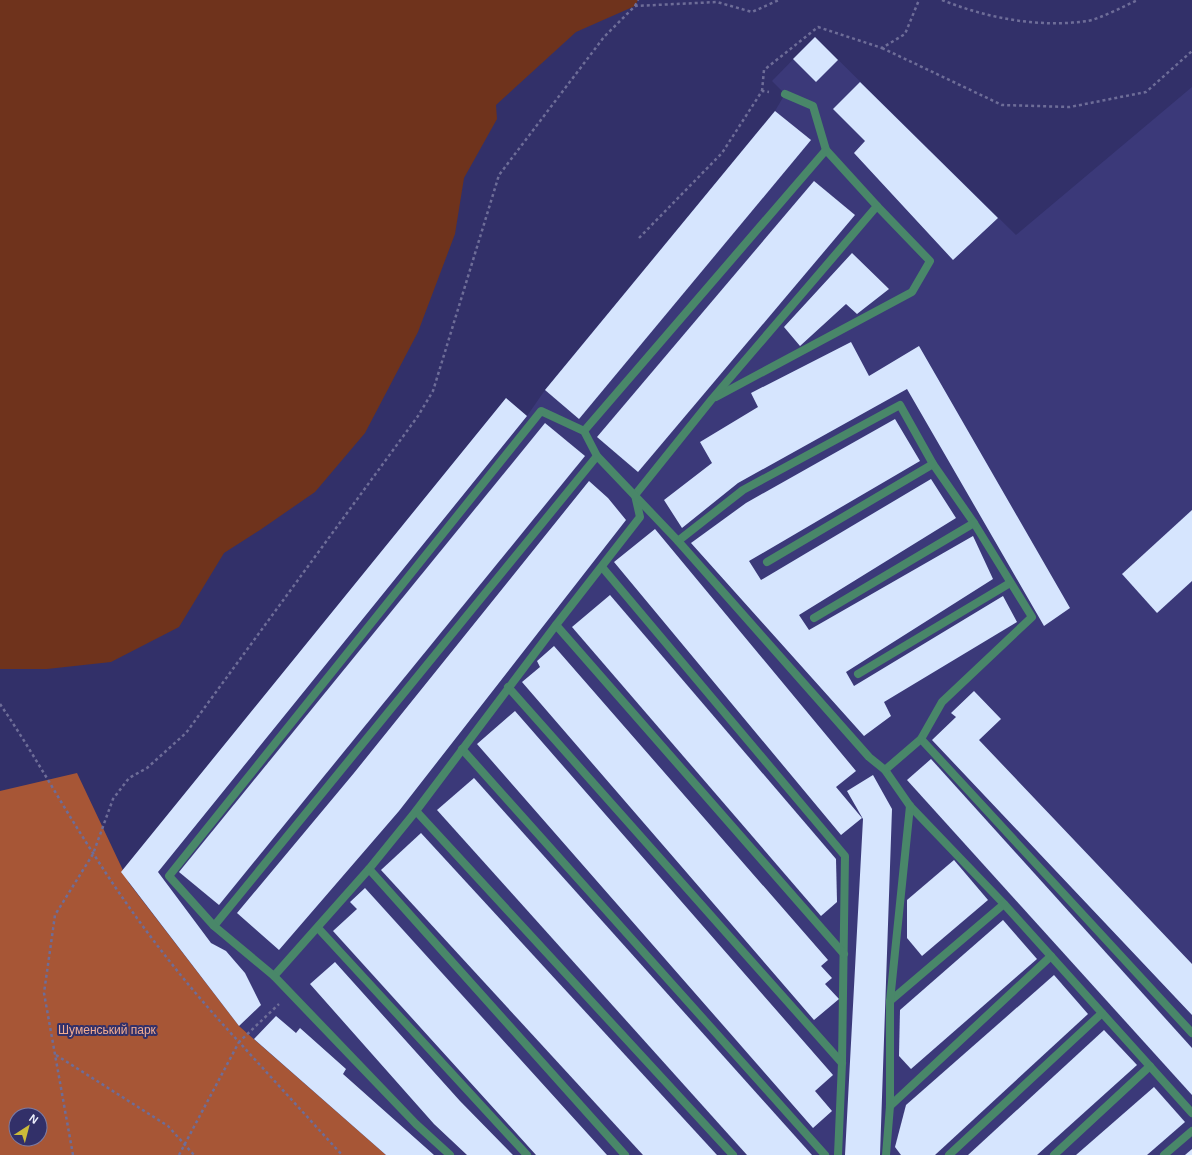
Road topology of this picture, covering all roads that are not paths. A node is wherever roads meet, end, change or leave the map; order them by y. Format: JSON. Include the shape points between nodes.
{"nodes":[{"id":1,"x":785,"y":94,"type":"road end"},
{"id":2,"x":826,"y":150,"type":"junction"},
{"id":3,"x":878,"y":206,"type":"junction"},
{"id":4,"x":712,"y":399,"type":"junction"},
{"id":5,"x":584,"y":431,"type":"junction"},
{"id":6,"x":597,"y":456,"type":"junction"},
{"id":7,"x":933,"y":464,"type":"junction"},
{"id":8,"x":635,"y":495,"type":"junction"},
{"id":9,"x":974,"y":523,"type":"junction"},
{"id":10,"x":678,"y":541,"type":"junction"},
{"id":11,"x":767,"y":562,"type":"dead end"},
{"id":12,"x":602,"y":568,"type":"junction"},
{"id":13,"x":1010,"y":583,"type":"junction"},
{"id":14,"x":814,"y":618,"type":"dead end"},
{"id":15,"x":556,"y":625,"type":"junction"},
{"id":16,"x":858,"y":674,"type":"dead end"},
{"id":17,"x":508,"y":687,"type":"junction"},
{"id":18,"x":921,"y":739,"type":"junction"},
{"id":19,"x":462,"y":749,"type":"junction"},
{"id":20,"x":885,"y":770,"type":"junction"},
{"id":21,"x":910,"y":806,"type":"junction"},
{"id":22,"x":416,"y":811,"type":"junction"},
{"id":23,"x":369,"y":869,"type":"junction"},
{"id":24,"x":1004,"y":904,"type":"junction"},
{"id":25,"x":214,"y":926,"type":"junction"},
{"id":26,"x":318,"y":928,"type":"junction"},
{"id":27,"x":844,"y":954,"type":"junction"},
{"id":28,"x":1051,"y":956,"type":"junction"},
{"id":29,"x":274,"y":976,"type":"junction"},
{"id":30,"x":890,"y":1001,"type":"junction"},
{"id":31,"x":1102,"y":1013,"type":"junction"},
{"id":32,"x":1192,"y":1033,"type":"edge"},
{"id":33,"x":842,"y":1063,"type":"junction"},
{"id":34,"x":1150,"y":1066,"type":"junction"},
{"id":35,"x":890,"y":1106,"type":"junction"},
{"id":36,"x":1192,"y":1113,"type":"edge"},
{"id":37,"x":1192,"y":1131,"type":"edge"},
{"id":38,"x":450,"y":1155,"type":"edge"},
{"id":39,"x":527,"y":1155,"type":"edge"},
{"id":40,"x":625,"y":1155,"type":"edge"},
{"id":41,"x":733,"y":1155,"type":"edge"},
{"id":42,"x":826,"y":1155,"type":"edge"},
{"id":43,"x":838,"y":1155,"type":"edge"},
{"id":44,"x":886,"y":1155,"type":"edge"},
{"id":45,"x":949,"y":1155,"type":"edge"},
{"id":46,"x":1054,"y":1155,"type":"edge"},
{"id":47,"x":1164,"y":1155,"type":"edge"}],
"edges":[{"from":1,"to":2,"type":"lane","via":[[813,106]]},
{"from":2,"to":3,"type":"lane"},
{"from":2,"to":5,"type":"lane"},
{"from":3,"to":4,"type":"lane"},
{"from":3,"to":4,"type":"lane","via":[[930,261],[912,292]]},
{"from":4,"to":8,"type":"lane"},
{"from":5,"to":6,"type":"lane"},
{"from":5,"to":25,"type":"lane","via":[[541,411],[169,876]]},
{"from":6,"to":8,"type":"lane"},
{"from":6,"to":25,"type":"lane"},
{"from":7,"to":9,"type":"lane"},
{"from":7,"to":10,"type":"lane","via":[[900,405],[744,490]]},
{"from":7,"to":11,"type":"lane"},
{"from":8,"to":10,"type":"lane"},
{"from":8,"to":12,"type":"lane","via":[[640,517]]},
{"from":9,"to":13,"type":"lane"},
{"from":9,"to":14,"type":"lane"},
{"from":10,"to":20,"type":"lane","via":[[869,758]]},
{"from":12,"to":15,"type":"lane"},
{"from":12,"to":27,"type":"lane","via":[[844,856]]},
{"from":13,"to":16,"type":"lane"},
{"from":13,"to":18,"type":"lane","via":[[1032,617],[942,702]]},
{"from":15,"to":17,"type":"lane"},
{"from":15,"to":27,"type":"lane"},
{"from":17,"to":19,"type":"lane"},
{"from":17,"to":33,"type":"lane"},
{"from":18,"to":20,"type":"lane"},
{"from":18,"to":32,"type":"lane"},
{"from":19,"to":22,"type":"lane"},
{"from":19,"to":42,"type":"lane"},
{"from":20,"to":21,"type":"lane"},
{"from":21,"to":24,"type":"lane"},
{"from":21,"to":30,"type":"lane"},
{"from":22,"to":23,"type":"lane"},
{"from":22,"to":41,"type":"lane"},
{"from":23,"to":26,"type":"lane"},
{"from":23,"to":40,"type":"lane"},
{"from":24,"to":28,"type":"lane"},
{"from":24,"to":30,"type":"lane"},
{"from":25,"to":29,"type":"lane"},
{"from":26,"to":29,"type":"lane"},
{"from":26,"to":39,"type":"lane"},
{"from":27,"to":33,"type":"lane"},
{"from":28,"to":31,"type":"lane"},
{"from":28,"to":35,"type":"lane"},
{"from":29,"to":38,"type":"lane","via":[[416,1124]]},
{"from":30,"to":35,"type":"lane"},
{"from":31,"to":34,"type":"lane"},
{"from":31,"to":45,"type":"lane"},
{"from":33,"to":43,"type":"lane"},
{"from":34,"to":36,"type":"lane"},
{"from":34,"to":46,"type":"lane"},
{"from":35,"to":44,"type":"lane"},
{"from":37,"to":47,"type":"lane"}]}
